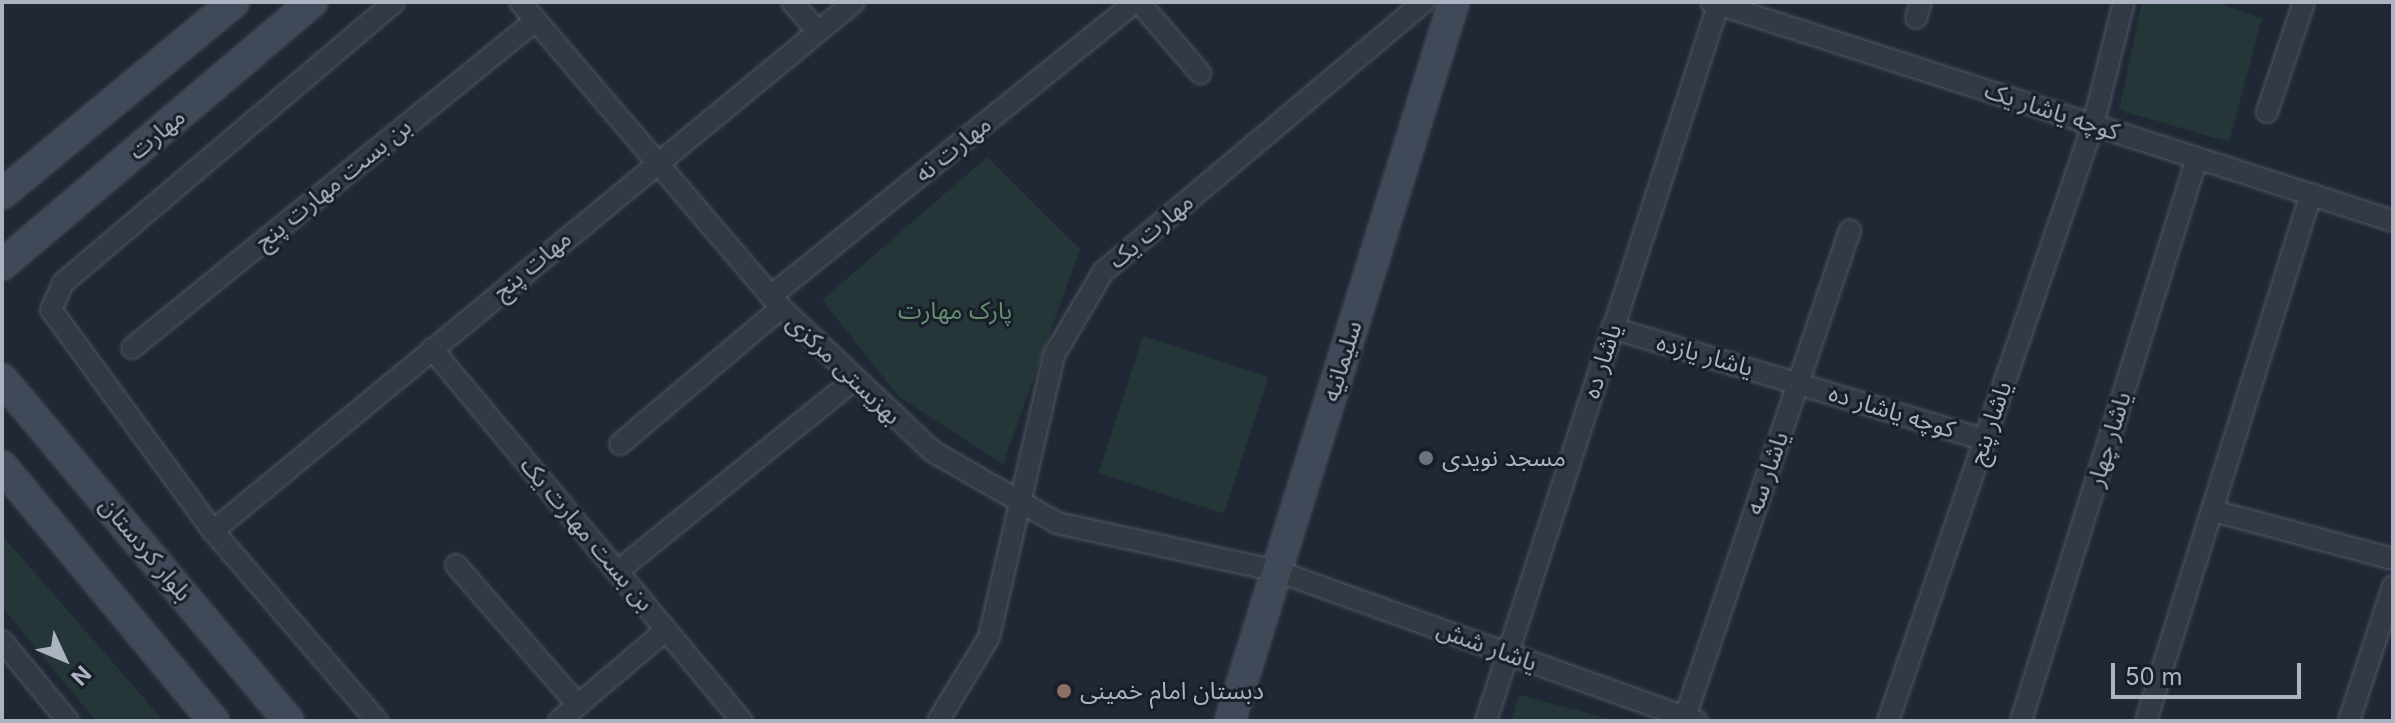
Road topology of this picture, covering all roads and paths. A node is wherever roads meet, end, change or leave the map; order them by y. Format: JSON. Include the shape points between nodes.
{"nodes":[{"id":1,"x":234,"y":2,"type":"edge"},
{"id":2,"x":312,"y":2,"type":"edge"},
{"id":3,"x":394,"y":2,"type":"edge"},
{"id":4,"x":520,"y":2,"type":"edge"},
{"id":5,"x":792,"y":2,"type":"edge"},
{"id":6,"x":854,"y":2,"type":"edge"},
{"id":7,"x":1137,"y":2,"type":"edge"},
{"id":8,"x":1424,"y":2,"type":"edge"},
{"id":9,"x":1454,"y":2,"type":"edge"},
{"id":10,"x":2124,"y":2,"type":"edge"},
{"id":11,"x":2304,"y":2,"type":"edge"},
{"id":12,"x":1716,"y":3,"type":"edge"},
{"id":13,"x":535,"y":21,"type":"junction"},
{"id":14,"x":817,"y":31,"type":"junction"},
{"id":15,"x":1200,"y":73,"type":"dead end"},
{"id":16,"x":2267,"y":112,"type":"dead end"},
{"id":17,"x":2093,"y":125,"type":"junction"},
{"id":18,"x":2197,"y":158,"type":"junction"},
{"id":19,"x":656,"y":163,"type":"junction"},
{"id":20,"x":2,"y":194,"type":"edge"},
{"id":21,"x":2311,"y":194,"type":"junction"},
{"id":22,"x":2393,"y":221,"type":"edge"},
{"id":23,"x":1850,"y":230,"type":"dead end"},
{"id":24,"x":2,"y":265,"type":"edge"},
{"id":25,"x":776,"y":302,"type":"junction"},
{"id":26,"x":1612,"y":328,"type":"junction"},
{"id":27,"x":132,"y":348,"type":"dead end"},
{"id":28,"x":432,"y":349,"type":"junction"},
{"id":29,"x":2,"y":379,"type":"edge"},
{"id":30,"x":852,"y":381,"type":"junction"},
{"id":31,"x":1798,"y":381,"type":"junction"},
{"id":32,"x":1985,"y":440,"type":"junction"},
{"id":33,"x":620,"y":444,"type":"dead end"},
{"id":34,"x":2,"y":466,"type":"edge"},
{"id":35,"x":1016,"y":499,"type":"junction"},
{"id":36,"x":2214,"y":511,"type":"junction"},
{"id":37,"x":213,"y":531,"type":"junction"},
{"id":38,"x":2393,"y":559,"type":"edge"},
{"id":39,"x":456,"y":565,"type":"dead end"},
{"id":40,"x":619,"y":570,"type":"junction"},
{"id":41,"x":1277,"y":571,"type":"junction"},
{"id":42,"x":2393,"y":586,"type":"edge"},
{"id":43,"x":666,"y":630,"type":"junction"},
{"id":44,"x":2,"y":641,"type":"edge"},
{"id":45,"x":1506,"y":653,"type":"junction"},
{"id":46,"x":578,"y":705,"type":"junction"},
{"id":47,"x":1691,"y":719,"type":"edge"},
{"id":48,"x":68,"y":721,"type":"edge"},
{"id":49,"x":214,"y":721,"type":"edge"},
{"id":50,"x":289,"y":721,"type":"edge"},
{"id":51,"x":377,"y":721,"type":"edge"},
{"id":52,"x":559,"y":721,"type":"edge"},
{"id":53,"x":742,"y":721,"type":"edge"},
{"id":54,"x":938,"y":721,"type":"edge"},
{"id":55,"x":1230,"y":721,"type":"edge"},
{"id":56,"x":1486,"y":721,"type":"edge"},
{"id":57,"x":1888,"y":721,"type":"edge"},
{"id":58,"x":2021,"y":721,"type":"edge"},
{"id":59,"x":2146,"y":721,"type":"edge"},
{"id":60,"x":2349,"y":721,"type":"edge"}],
"edges":[{"from":1,"to":20,"type":"main road"},
{"from":2,"to":24,"type":"main road","name":"مهارت"},
{"from":3,"to":37,"type":"street","via":[[53,297],[51,310]]},
{"from":4,"to":13,"type":"street","name":"بهزیستی مرکزی"},
{"from":5,"to":14,"type":"street"},
{"from":6,"to":14,"type":"street","name":"مهات پنج"},
{"from":7,"to":15,"type":"street"},
{"from":7,"to":25,"type":"street","name":"مهارت نه"},
{"from":8,"to":35,"type":"street","name":"مهارت یک","via":[[1103,272],[1054,355]]},
{"from":9,"to":41,"type":"main road","name":"سلیمانیه"},
{"from":10,"to":17,"type":"street","name":"یاشار پنج"},
{"from":11,"to":16,"type":"street"},
{"from":12,"to":17,"type":"street","name":"کوچه یاشار یک"},
{"from":12,"to":26,"type":"street","name":"یاشار ده"},
{"from":13,"to":19,"type":"street","name":"بهزیستی مرکزی"},
{"from":13,"to":27,"type":"street","name":"بن بست مهارت پنج"},
{"from":14,"to":19,"type":"street","name":"مهات پنج"},
{"from":17,"to":18,"type":"street","name":"کوچه یاشار یک"},
{"from":17,"to":32,"type":"street","name":"یاشار پنج"},
{"from":18,"to":21,"type":"street","name":"کوچه یاشار یک"},
{"from":18,"to":58,"type":"street","name":"یاشار چهار"},
{"from":19,"to":25,"type":"street","name":"بهزیستی مرکزی"},
{"from":19,"to":28,"type":"street","name":"مهات پنج"},
{"from":21,"to":22,"type":"street","name":"کوچه یاشار یک"},
{"from":21,"to":36,"type":"street"},
{"from":23,"to":31,"type":"street","name":"یاشار سه"},
{"from":25,"to":30,"type":"street","name":"بهزیستی مرکزی"},
{"from":25,"to":33,"type":"street","name":"مهارت نه"},
{"from":26,"to":31,"type":"street","name":"یاشار یازده"},
{"from":26,"to":45,"type":"street","name":"یاشار ده"},
{"from":28,"to":37,"type":"street","name":"مهات پنج"},
{"from":28,"to":40,"type":"street","name":"بن بست مهارت یک"},
{"from":29,"to":50,"type":"main road","name":"بلوار کردستان"},
{"from":30,"to":35,"type":"street","name":"بهزیستی مرکزی","via":[[932,451]]},
{"from":30,"to":40,"type":"street"},
{"from":31,"to":32,"type":"street","name":"کوچه یاشار ده"},
{"from":31,"to":47,"type":"street","name":"یاشار سه"},
{"from":32,"to":57,"type":"street","name":"یاشار پنج"},
{"from":34,"to":49,"type":"main road"},
{"from":35,"to":41,"type":"street","name":"بهزیستی مرکزی","via":[[1057,523]]},
{"from":35,"to":54,"type":"street","name":"مهارت یک","via":[[989,637]]},
{"from":36,"to":38,"type":"street"},
{"from":36,"to":59,"type":"street"},
{"from":37,"to":51,"type":"street"},
{"from":39,"to":46,"type":"street"},
{"from":40,"to":43,"type":"street","name":"بن بست مهارت یک"},
{"from":41,"to":45,"type":"street","name":"یاشار شش"},
{"from":41,"to":55,"type":"main road","name":"سلیمانیه"},
{"from":42,"to":60,"type":"street"},
{"from":43,"to":46,"type":"street"},
{"from":43,"to":53,"type":"street","name":"بن بست مهارت یک"},
{"from":44,"to":48,"type":"street"},
{"from":45,"to":47,"type":"street","name":"یاشار شش"},
{"from":45,"to":56,"type":"street","name":"یاشار ده"},
{"from":46,"to":52,"type":"street"}]}
